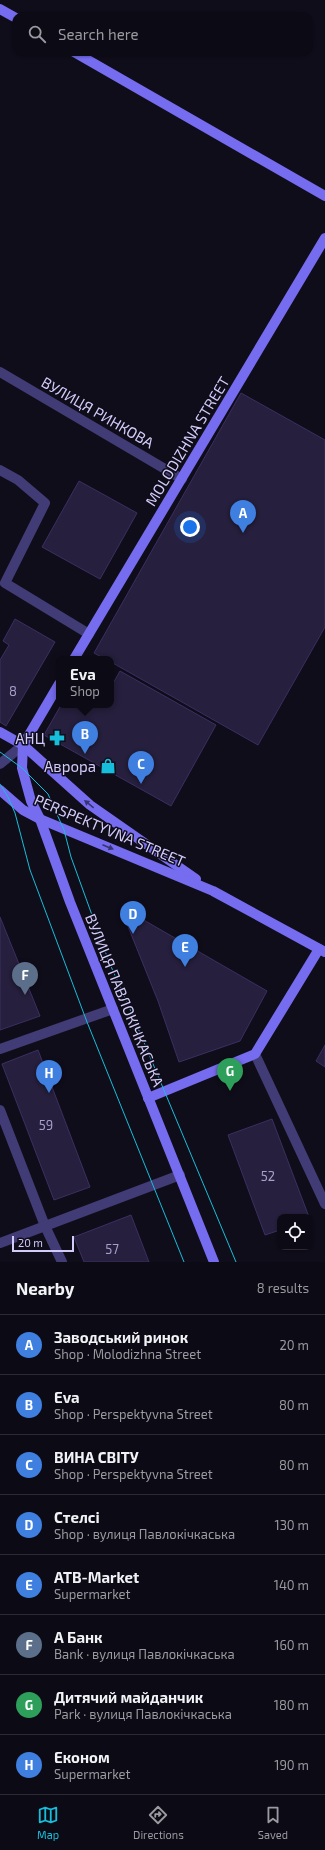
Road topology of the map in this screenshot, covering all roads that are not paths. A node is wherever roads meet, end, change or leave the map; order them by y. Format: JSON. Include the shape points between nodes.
{"nodes":[{"id":1,"x":0,"y":9,"type":"edge"},
{"id":2,"x":12,"y":16,"type":"edge"},
{"id":3,"x":81,"y":56,"type":"edge"},
{"id":4,"x":325,"y":196,"type":"edge"},
{"id":5,"x":325,"y":238,"type":"edge"},
{"id":6,"x":0,"y":372,"type":"edge"},
{"id":7,"x":0,"y":470,"type":"edge"},
{"id":8,"x":182,"y":479,"type":"junction"},
{"id":9,"x":89,"y":634,"type":"junction"},
{"id":10,"x":76,"y":656,"type":"edge"},
{"id":11,"x":56,"y":689,"type":"edge"},
{"id":12,"x":0,"y":732,"type":"edge"},
{"id":13,"x":23,"y":745,"type":"junction"},
{"id":14,"x":0,"y":764,"type":"edge"},
{"id":15,"x":0,"y":790,"type":"edge"},
{"id":16,"x":40,"y":819,"type":"junction"},
{"id":17,"x":213,"y":891,"type":"junction"},
{"id":18,"x":322,"y":951,"type":"edge"},
{"id":19,"x":113,"y":1009,"type":"junction"},
{"id":20,"x":0,"y":1049,"type":"edge"},
{"id":21,"x":255,"y":1054,"type":"junction"},
{"id":22,"x":148,"y":1098,"type":"junction"},
{"id":23,"x":0,"y":1110,"type":"edge"},
{"id":24,"x":180,"y":1175,"type":"junction"},
{"id":25,"x":325,"y":1204,"type":"edge"},
{"id":26,"x":45,"y":1226,"type":"junction"},
{"id":27,"x":0,"y":1243,"type":"edge"},
{"id":28,"x":62,"y":1262,"type":"edge"},
{"id":29,"x":214,"y":1262,"type":"edge"}],
"edges":[{"from":1,"to":2,"type":"street"},
{"from":3,"to":4,"type":"street"},
{"from":5,"to":8,"type":"street","name":"MOLODIZHNA STREET"},
{"from":6,"to":8,"type":"street","name":"ВУЛИЦЯ РИНКОВА"},
{"from":7,"to":9,"type":"street","via":[[18,480],[45,503],[5,583]]},
{"from":8,"to":9,"type":"street","name":"MOLODIZHNA STREET"},
{"from":9,"to":10,"type":"street","name":"MOLODIZHNA STREET"},
{"from":11,"to":13,"type":"street"},
{"from":12,"to":13,"type":"street","name":"PERSPEKTYVNA STREET"},
{"from":13,"to":14,"type":"street"},
{"from":13,"to":16,"type":"street","name":"ВУЛИЦЯ ПАВЛОКІЧКАСЬКА","via":[[22,768]]},
{"from":17,"to":13,"type":"street","name":"PERSPEKTYVNA STREET","one_way":true,"via":[[90,804]]},
{"from":15,"to":16,"type":"street","name":"PERSPEKTYVNA STREET","via":[[23,810]]},
{"from":16,"to":17,"type":"street","name":"PERSPEKTYVNA STREET","one_way":true},
{"from":16,"to":19,"type":"street","name":"ВУЛИЦЯ ПАВЛОКІЧКАСЬКА"},
{"from":17,"to":18,"type":"street","name":"PERSPEKTYVNA STREET"},
{"from":18,"to":21,"type":"street"},
{"from":19,"to":20,"type":"street"},
{"from":19,"to":22,"type":"street","name":"ВУЛИЦЯ ПАВЛОКІЧКАСЬКА"},
{"from":21,"to":22,"type":"street"},
{"from":21,"to":25,"type":"street"},
{"from":22,"to":24,"type":"street","name":"ВУЛИЦЯ ПАВЛОКІЧКАСЬКА"},
{"from":23,"to":26,"type":"street"},
{"from":24,"to":26,"type":"street"},
{"from":24,"to":29,"type":"street","name":"ВУЛИЦЯ ПАВЛОКІЧКАСЬКА"},
{"from":26,"to":27,"type":"street"},
{"from":26,"to":28,"type":"street"}]}
